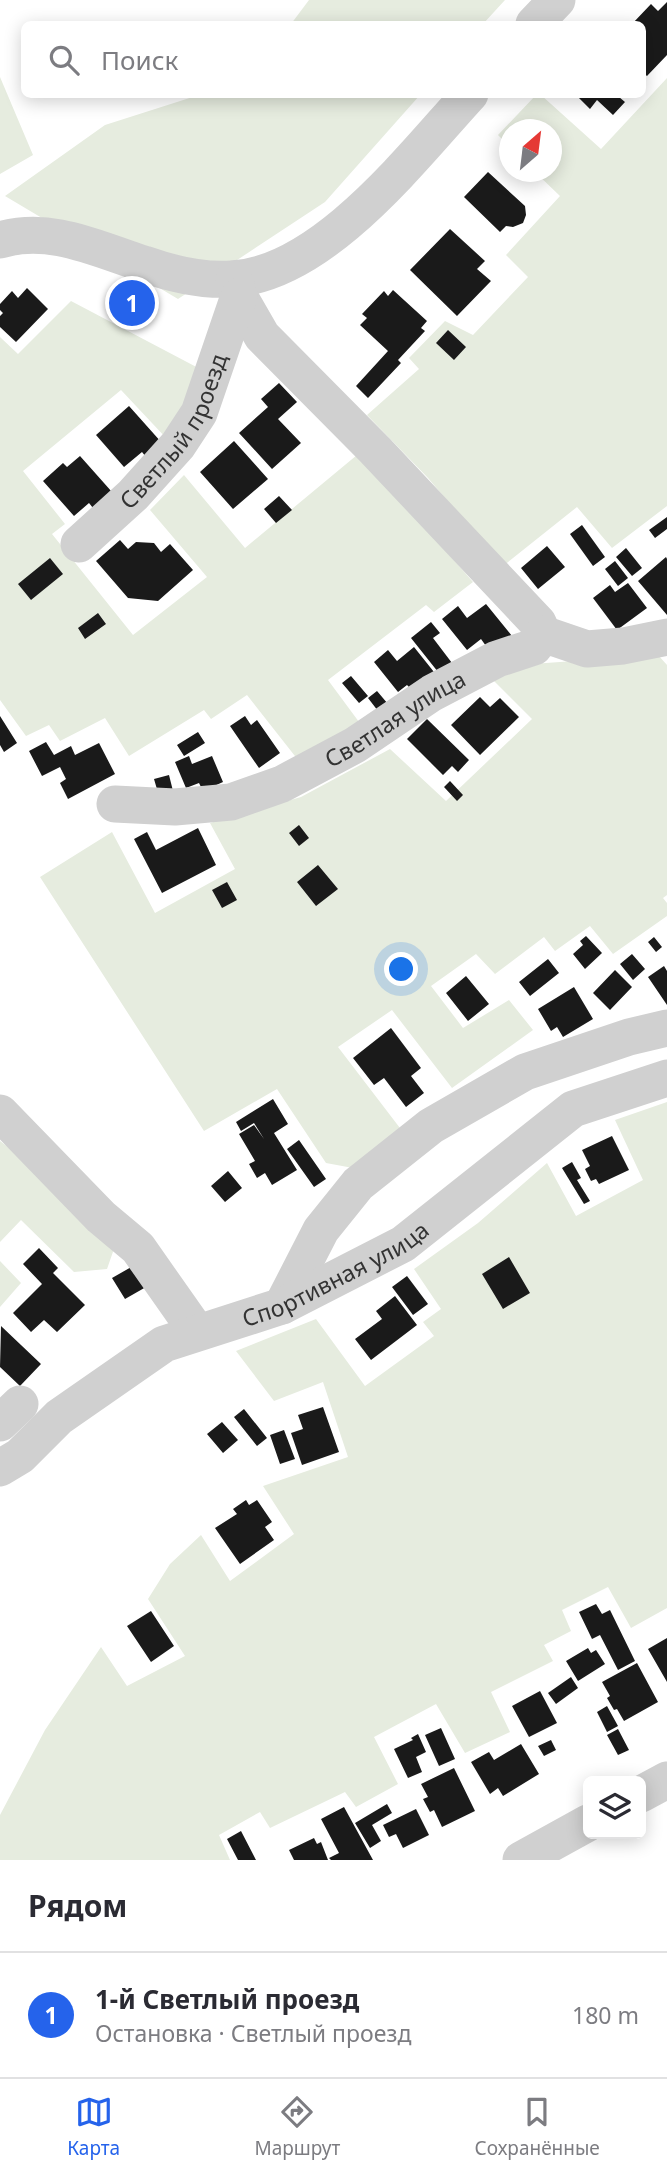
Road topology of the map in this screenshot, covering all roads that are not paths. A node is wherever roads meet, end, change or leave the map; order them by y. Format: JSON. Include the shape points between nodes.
{"nodes":[{"id":1,"x":557,"y":0,"type":"edge"},
{"id":2,"x":537,"y":21,"type":"edge"},
{"id":3,"x":466,"y":98,"type":"edge"},
{"id":4,"x":0,"y":240,"type":"edge"},
{"id":5,"x":237,"y":288,"type":"junction"},
{"id":6,"x":79,"y":544,"type":"dead end"},
{"id":7,"x":543,"y":634,"type":"junction"},
{"id":8,"x":667,"y":636,"type":"edge"},
{"id":9,"x":115,"y":804,"type":"dead end"},
{"id":10,"x":667,"y":1028,"type":"edge"},
{"id":11,"x":667,"y":1078,"type":"edge"},
{"id":12,"x":5,"y":1121,"type":"edge"},
{"id":13,"x":282,"y":1306,"type":"junction"},
{"id":14,"x":197,"y":1332,"type":"junction"},
{"id":15,"x":0,"y":1468,"type":"edge"},
{"id":16,"x":667,"y":1780,"type":"edge"},
{"id":17,"x":646,"y":1791,"type":"edge"},
{"id":18,"x":583,"y":1826,"type":"edge"},
{"id":19,"x":521,"y":1860,"type":"edge"}],
"edges":[{"from":1,"to":2,"type":"street"},
{"from":3,"to":5,"type":"street","via":[[333,236],[302,257]]},
{"from":4,"to":5,"type":"street","via":[[35,235],[64,238]]},
{"from":5,"to":6,"type":"street","name":"Светлый проезд","via":[[199,413],[178,445],[133,495]]},
{"from":5,"to":7,"type":"street","via":[[262,336],[375,450],[538,623]]},
{"from":7,"to":8,"type":"street","via":[[586,649]]},
{"from":7,"to":9,"type":"street","name":"Светлая улица","via":[[534,647],[497,659],[432,693],[355,745],[282,785],[231,802],[175,807]]},
{"from":10,"to":13,"type":"street","via":[[524,1072],[431,1126],[358,1184],[321,1230]]},
{"from":11,"to":13,"type":"street","name":"Спортивная улица","via":[[573,1109],[403,1244]]},
{"from":12,"to":14,"type":"street","via":[[138,1248]]},
{"from":13,"to":14,"type":"street","name":"Спортивная улица"},
{"from":14,"to":15,"type":"street","name":"Спортивная улица","via":[[164,1344],[59,1417],[20,1456]]},
{"from":16,"to":17,"type":"street"},
{"from":18,"to":19,"type":"street"}]}
